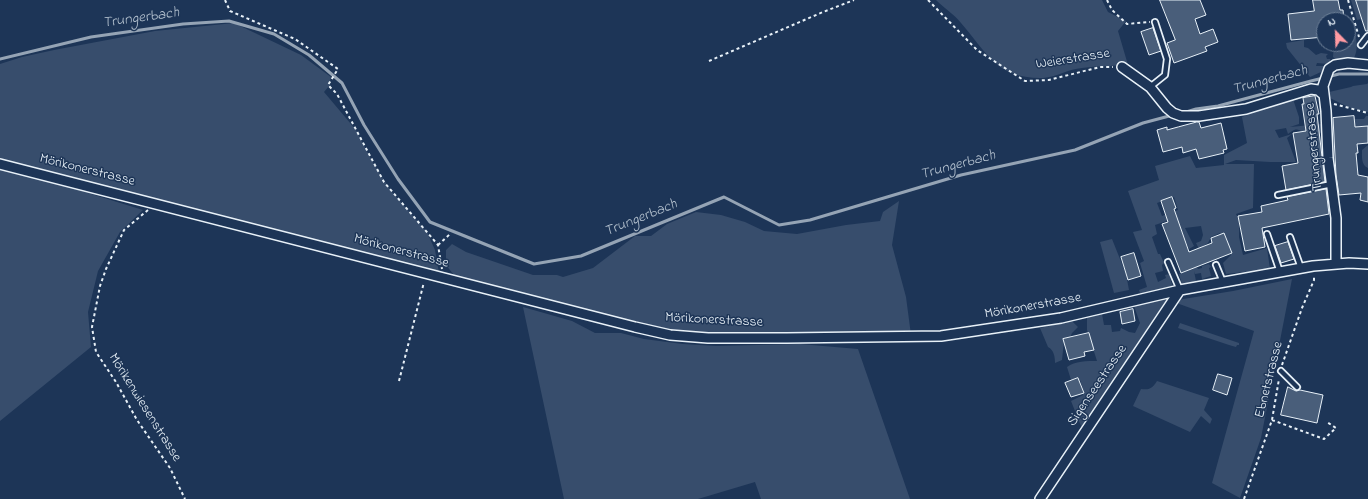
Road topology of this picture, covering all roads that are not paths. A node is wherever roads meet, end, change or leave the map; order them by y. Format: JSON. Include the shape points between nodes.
{"nodes":[{"id":1,"x":1155,"y":22,"type":"road end"},
{"id":2,"x":1368,"y":36,"type":"edge"},
{"id":3,"x":1360,"y":45,"type":"road end"},
{"id":4,"x":1368,"y":65,"type":"edge"},
{"id":5,"x":1122,"y":67,"type":"road end"},
{"id":6,"x":1150,"y":87,"type":"junction"},
{"id":7,"x":1324,"y":93,"type":"junction"},
{"id":8,"x":0,"y":164,"type":"edge"},
{"id":9,"x":1332,"y":184,"type":"junction"},
{"id":10,"x":1278,"y":195,"type":"dead end"},
{"id":11,"x":1267,"y":234,"type":"dead end"},
{"id":12,"x":1290,"y":237,"type":"dead end"},
{"id":13,"x":1168,"y":262,"type":"dead end"},
{"id":14,"x":1336,"y":263,"type":"junction"},
{"id":15,"x":1368,"y":264,"type":"edge"},
{"id":16,"x":1216,"y":265,"type":"dead end"},
{"id":17,"x":1301,"y":268,"type":"junction"},
{"id":18,"x":1280,"y":272,"type":"junction"},
{"id":19,"x":1223,"y":282,"type":"junction"},
{"id":20,"x":1180,"y":290,"type":"junction"},
{"id":21,"x":1281,"y":371,"type":"road end"},
{"id":22,"x":1297,"y":387,"type":"dead end"},
{"id":23,"x":1040,"y":499,"type":"edge"}],
"edges":[{"from":1,"to":6,"type":"lane","via":[[1167,59],[1165,75]]},
{"from":2,"to":3,"type":"lane"},
{"from":4,"to":7,"type":"street","name":"Trungerstrasse","via":[[1335,65],[1330,69]]},
{"from":5,"to":6,"type":"street","name":"Weierstrasse"},
{"from":6,"to":7,"type":"street","name":"Weierstrasse","via":[[1167,108],[1181,116],[1246,109],[1311,89]]},
{"from":7,"to":9,"type":"street","name":"Trungerstrasse","via":[[1326,142]]},
{"from":8,"to":20,"type":"street","name":"Mörikonerstrasse","via":[[670,335],[708,338],[941,336],[1061,318]]},
{"from":9,"to":10,"type":"lane"},
{"from":9,"to":14,"type":"street","name":"Trungerstrasse","via":[[1336,218]]},
{"from":11,"to":18,"type":"lane"},
{"from":12,"to":17,"type":"lane"},
{"from":13,"to":20,"type":"lane"},
{"from":14,"to":15,"type":"street","name":"Mörikonerstrasse"},
{"from":14,"to":17,"type":"street","name":"Mörikonerstrasse"},
{"from":16,"to":19,"type":"lane"},
{"from":17,"to":18,"type":"street","name":"Mörikonerstrasse"},
{"from":18,"to":19,"type":"street","name":"Mörikonerstrasse"},
{"from":19,"to":20,"type":"street","name":"Mörikonerstrasse"},
{"from":20,"to":23,"type":"street","name":"Sigenseestrasse"},
{"from":21,"to":22,"type":"lane"}]}
